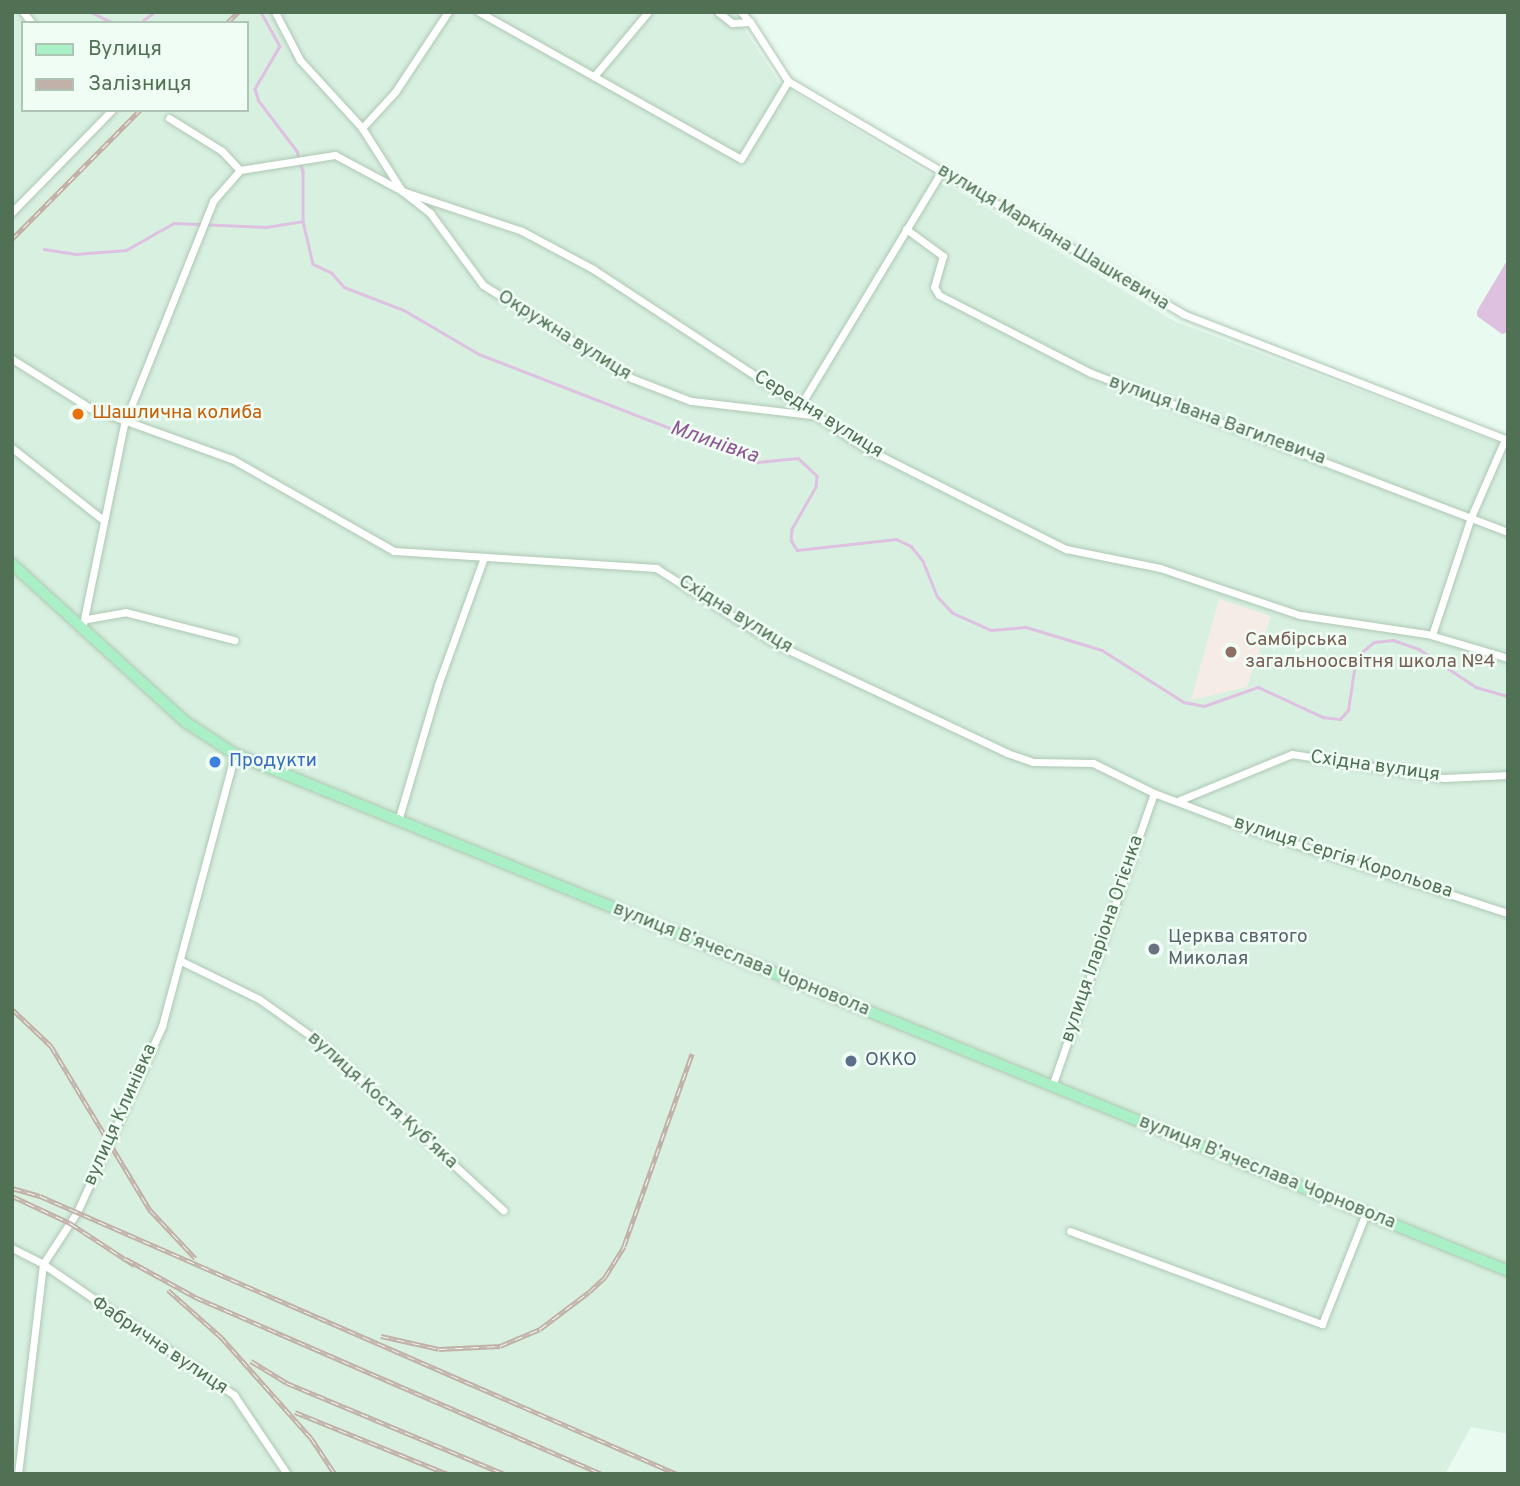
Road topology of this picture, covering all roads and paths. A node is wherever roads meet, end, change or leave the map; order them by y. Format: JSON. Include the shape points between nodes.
{"nodes":[{"id":1,"x":275,"y":12,"type":"edge"},
{"id":2,"x":448,"y":12,"type":"edge"},
{"id":3,"x":479,"y":12,"type":"edge"},
{"id":4,"x":648,"y":12,"type":"edge"},
{"id":5,"x":718,"y":12,"type":"edge"},
{"id":6,"x":741,"y":12,"type":"edge"},
{"id":7,"x":750,"y":22,"type":"junction"},
{"id":8,"x":595,"y":75,"type":"junction"},
{"id":9,"x":788,"y":81,"type":"junction"},
{"id":10,"x":110,"y":112,"type":"edge"},
{"id":11,"x":169,"y":118,"type":"dead end"},
{"id":12,"x":362,"y":128,"type":"junction"},
{"id":13,"x":240,"y":170,"type":"junction"},
{"id":14,"x":942,"y":171,"type":"junction"},
{"id":15,"x":402,"y":191,"type":"junction"},
{"id":16,"x":12,"y":212,"type":"edge"},
{"id":17,"x":906,"y":229,"type":"junction"},
{"id":18,"x":12,"y":359,"type":"edge"},
{"id":19,"x":800,"y":406,"type":"junction"},
{"id":20,"x":814,"y":415,"type":"junction"},
{"id":21,"x":124,"y":424,"type":"junction"},
{"id":22,"x":1506,"y":440,"type":"edge"},
{"id":23,"x":12,"y":448,"type":"edge"},
{"id":24,"x":1471,"y":517,"type":"junction"},
{"id":25,"x":102,"y":519,"type":"junction"},
{"id":26,"x":1508,"y":532,"type":"edge"},
{"id":27,"x":483,"y":560,"type":"junction"},
{"id":28,"x":12,"y":564,"type":"edge"},
{"id":29,"x":17,"y":575,"type":"edge"},
{"id":30,"x":84,"y":624,"type":"junction"},
{"id":31,"x":1432,"y":635,"type":"junction"},
{"id":32,"x":234,"y":640,"type":"dead end"},
{"id":33,"x":1508,"y":659,"type":"edge"},
{"id":34,"x":235,"y":754,"type":"junction"},
{"id":35,"x":1508,"y":775,"type":"edge"},
{"id":36,"x":1154,"y":793,"type":"junction"},
{"id":37,"x":1179,"y":800,"type":"junction"},
{"id":38,"x":398,"y":821,"type":"junction"},
{"id":39,"x":1508,"y":913,"type":"edge"},
{"id":40,"x":181,"y":961,"type":"junction"},
{"id":41,"x":1052,"y":1086,"type":"junction"},
{"id":42,"x":503,"y":1210,"type":"dead end"},
{"id":43,"x":1367,"y":1213,"type":"junction"},
{"id":44,"x":1070,"y":1231,"type":"dead end"},
{"id":45,"x":12,"y":1248,"type":"edge"},
{"id":46,"x":43,"y":1264,"type":"junction"},
{"id":47,"x":1508,"y":1271,"type":"edge"},
{"id":48,"x":18,"y":1474,"type":"edge"},
{"id":49,"x":287,"y":1474,"type":"edge"}],
"edges":[{"from":1,"to":12,"type":"street","via":[[300,60]]},
{"from":2,"to":12,"type":"street","via":[[395,92]]},
{"from":3,"to":8,"type":"street"},
{"from":4,"to":8,"type":"street"},
{"from":5,"to":7,"type":"street","via":[[732,23]]},
{"from":6,"to":7,"type":"street","name":"вулиця Маркіяна Шашкевича"},
{"from":7,"to":9,"type":"street","name":"вулиця Маркіяна Шашкевича"},
{"from":8,"to":9,"type":"street","via":[[741,159]]},
{"from":9,"to":14,"type":"street","name":"вулиця Маркіяна Шашкевича"},
{"from":10,"to":16,"type":"street"},
{"from":11,"to":13,"type":"street","via":[[222,151]]},
{"from":12,"to":15,"type":"street"},
{"from":13,"to":15,"type":"street","name":"Окружна вулиця","via":[[335,155]]},
{"from":13,"to":21,"type":"street","via":[[219,192],[207,216]]},
{"from":14,"to":17,"type":"street"},
{"from":14,"to":22,"type":"street","name":"вулиця Маркіяна Шашкевича","via":[[1183,314]]},
{"from":15,"to":19,"type":"street","name":"Середня вулиця","via":[[510,226],[581,263]]},
{"from":15,"to":20,"type":"street","name":"Окружна вулиця","via":[[430,213],[483,285],[631,378],[691,401]]},
{"from":17,"to":19,"type":"street"},
{"from":17,"to":24,"type":"street","name":"вулиця Івана Вагилевича","via":[[943,256],[934,287],[939,295],[1091,373],[1150,400]]},
{"from":18,"to":21,"type":"street","name":"Східна вулиця"},
{"from":19,"to":20,"type":"street","name":"Середня вулиця"},
{"from":20,"to":31,"type":"street","name":"Середня вулиця","via":[[867,449],[1049,543],[1160,568],[1300,615]]},
{"from":21,"to":25,"type":"street"},
{"from":21,"to":27,"type":"street","name":"Східна вулиця","via":[[232,459],[394,551]]},
{"from":22,"to":24,"type":"street"},
{"from":23,"to":25,"type":"street"},
{"from":24,"to":26,"type":"street","name":"вулиця Івана Вагилевича"},
{"from":24,"to":31,"type":"street"},
{"from":25,"to":30,"type":"street"},
{"from":27,"to":36,"type":"street","name":"Східна вулиця","via":[[656,568],[778,645],[1007,753],[1033,762],[1093,763]]},
{"from":27,"to":38,"type":"street","via":[[438,685]]},
{"from":28,"to":29,"type":"main road","name":"вулиця Вʼячеслава Чорновола"},
{"from":29,"to":30,"type":"main road","name":"вулиця Вʼячеслава Чорновола"},
{"from":30,"to":32,"type":"street","via":[[125,612]]},
{"from":30,"to":34,"type":"main road","name":"вулиця Вʼячеслава Чорновола","via":[[187,723]]},
{"from":31,"to":33,"type":"street","name":"Середня вулиця"},
{"from":34,"to":38,"type":"main road","name":"вулиця Вʼячеслава Чорновола"},
{"from":34,"to":40,"type":"street","name":"вулиця Клинівка"},
{"from":35,"to":37,"type":"street","name":"Східна вулиця","via":[[1444,778],[1292,754]]},
{"from":36,"to":37,"type":"street","name":"Східна вулиця"},
{"from":36,"to":41,"type":"street","name":"вулиця Іларіона Огієнка"},
{"from":37,"to":39,"type":"street","name":"вулиця Сергія Корольова","via":[[1246,828]]},
{"from":38,"to":41,"type":"main road","name":"вулиця Вʼячеслава Чорновола"},
{"from":40,"to":42,"type":"street","name":"вулиця Костя Кубʼяка","via":[[259,999],[322,1044]]},
{"from":40,"to":46,"type":"street","name":"вулиця Клинівка","via":[[162,1026],[88,1191]]},
{"from":41,"to":43,"type":"main road","name":"вулиця Вʼячеслава Чорновола"},
{"from":43,"to":44,"type":"street","via":[[1322,1324]]},
{"from":43,"to":47,"type":"main road","name":"вулиця Вʼячеслава Чорновола"},
{"from":45,"to":46,"type":"street","name":"Фабрична вулиця"},
{"from":46,"to":48,"type":"street","name":"вулиця Клинівка"},
{"from":46,"to":49,"type":"street","name":"Фабрична вулиця","via":[[234,1395]]}]}
